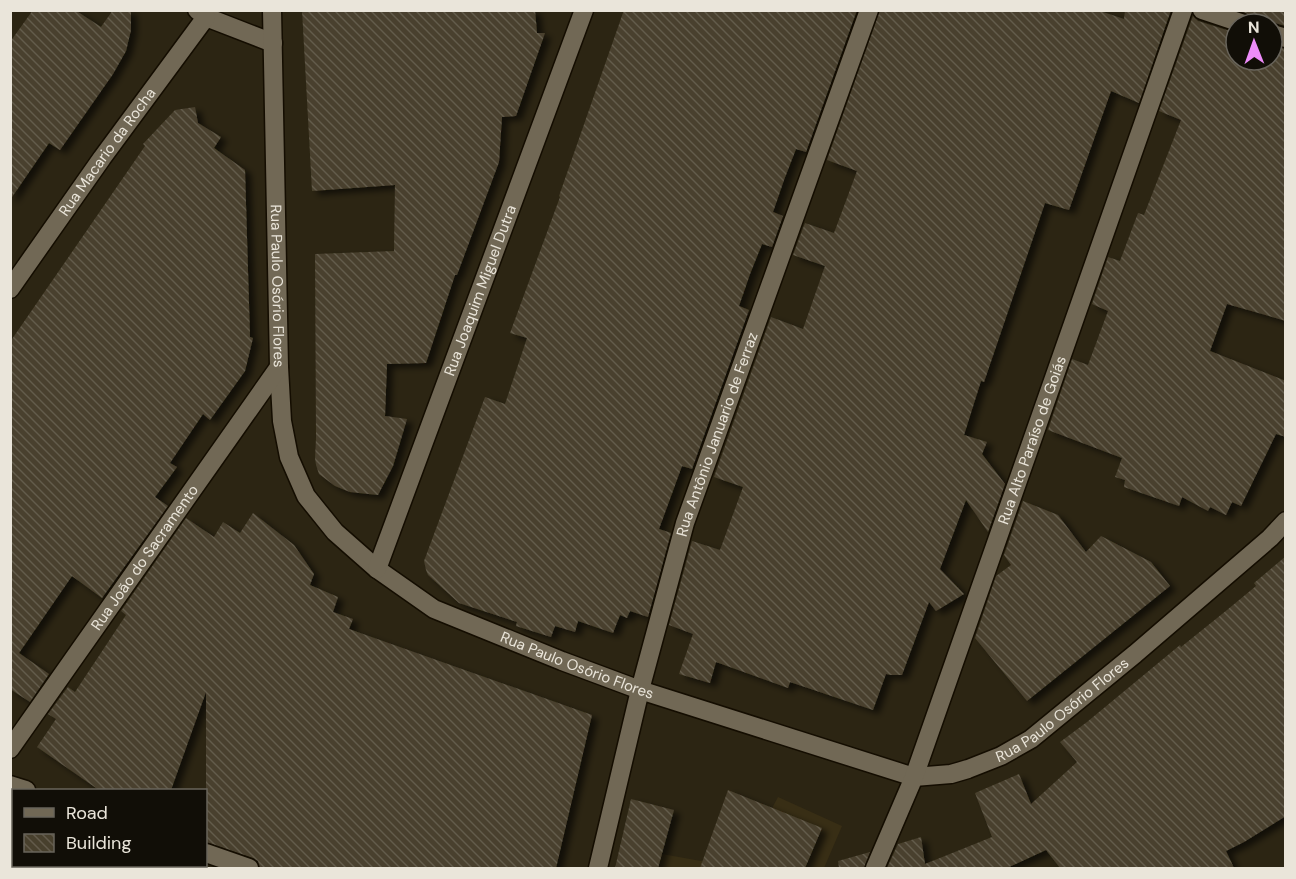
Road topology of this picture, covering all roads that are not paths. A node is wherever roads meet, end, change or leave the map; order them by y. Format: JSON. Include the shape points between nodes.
{"nodes":[{"id":1,"x":272,"y":10,"type":"edge"},
{"id":2,"x":584,"y":10,"type":"edge"},
{"id":3,"x":869,"y":10,"type":"edge"},
{"id":4,"x":1183,"y":10,"type":"edge"},
{"id":5,"x":1202,"y":10,"type":"edge"},
{"id":6,"x":202,"y":14,"type":"edge"},
{"id":7,"x":1224,"y":17,"type":"edge"},
{"id":8,"x":273,"y":43,"type":"junction"},
{"id":9,"x":10,"y":289,"type":"edge"},
{"id":10,"x":279,"y":367,"type":"junction"},
{"id":11,"x":1286,"y":521,"type":"edge"},
{"id":12,"x":377,"y":569,"type":"junction"},
{"id":13,"x":640,"y":690,"type":"junction"},
{"id":14,"x":10,"y":748,"type":"edge"},
{"id":15,"x":914,"y":777,"type":"junction"},
{"id":16,"x":207,"y":853,"type":"edge"},
{"id":17,"x":249,"y":868,"type":"edge"},
{"id":18,"x":598,"y":868,"type":"edge"},
{"id":19,"x":875,"y":868,"type":"edge"}],
"edges":[{"from":1,"to":8,"type":"street","name":"Rua Paulo Osório Flores"},
{"from":2,"to":12,"type":"street","name":"Rua Joaquim Miguel Dutra"},
{"from":3,"to":13,"type":"street","name":"Rua Antônio Januario de Ferraz","via":[[685,523]]},
{"from":4,"to":15,"type":"street","name":"Rua Alto Paraíso de Goiás"},
{"from":5,"to":7,"type":"street"},
{"from":6,"to":8,"type":"street"},
{"from":6,"to":9,"type":"street","name":"Rua Macario da Rocha"},
{"from":8,"to":10,"type":"street","name":"Rua Paulo Osório Flores"},
{"from":10,"to":12,"type":"street","name":"Rua Paulo Osório Flores","via":[[289,457],[306,496],[335,532]]},
{"from":10,"to":14,"type":"street","name":"Rua João do Sacramento"},
{"from":11,"to":15,"type":"street","name":"Rua Paulo Osório Flores","via":[[1031,739],[968,769]]},
{"from":12,"to":13,"type":"street","name":"Rua Paulo Osório Flores","via":[[434,609]]},
{"from":13,"to":15,"type":"street","name":"Rua Paulo Osório Flores"},
{"from":13,"to":18,"type":"street","name":"Rua Antônio Januario de Ferraz"},
{"from":15,"to":19,"type":"street","name":"Rua Alto Paraíso de Goiás"},
{"from":16,"to":17,"type":"street"}]}
